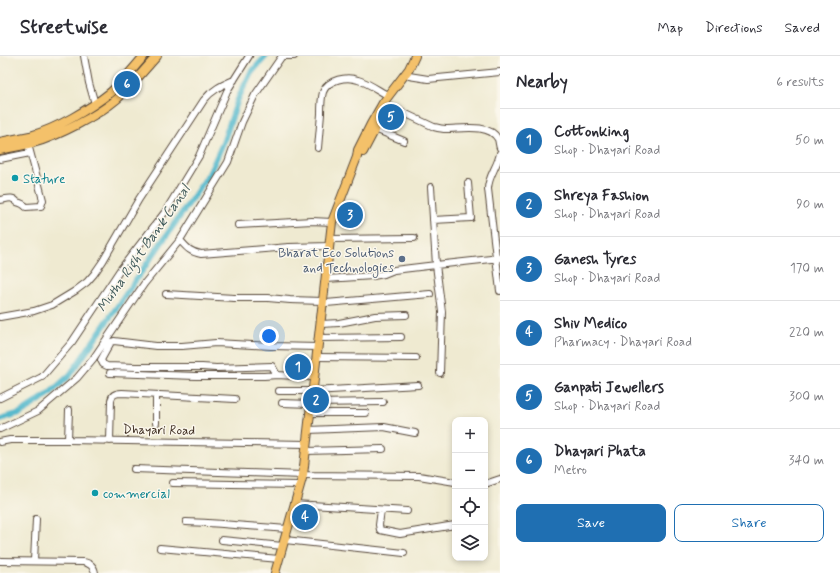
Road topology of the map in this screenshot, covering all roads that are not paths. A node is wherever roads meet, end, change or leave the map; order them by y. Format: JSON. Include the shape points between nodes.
{"nodes":[{"id":1,"x":84,"y":56,"type":"edge"},
{"id":2,"x":144,"y":56,"type":"edge"},
{"id":3,"x":161,"y":56,"type":"edge"},
{"id":4,"x":249,"y":56,"type":"edge"},
{"id":5,"x":282,"y":56,"type":"edge"},
{"id":6,"x":294,"y":56,"type":"edge"},
{"id":7,"x":414,"y":57,"type":"edge"},
{"id":8,"x":155,"y":58,"type":"edge"},
{"id":9,"x":500,"y":72,"type":"edge"},
{"id":10,"x":409,"y":76,"type":"junction"},
{"id":11,"x":234,"y":79,"type":"junction"},
{"id":12,"x":389,"y":96,"type":"junction"},
{"id":13,"x":95,"y":104,"type":"junction"},
{"id":14,"x":386,"y":104,"type":"junction"},
{"id":15,"x":375,"y":129,"type":"junction"},
{"id":16,"x":404,"y":141,"type":"dead end"},
{"id":17,"x":0,"y":142,"type":"edge"},
{"id":18,"x":28,"y":144,"type":"junction"},
{"id":19,"x":318,"y":148,"type":"dead end"},
{"id":20,"x":500,"y":148,"type":"edge"},
{"id":21,"x":0,"y":150,"type":"edge"},
{"id":22,"x":30,"y":153,"type":"junction"},
{"id":23,"x":500,"y":153,"type":"edge"},
{"id":24,"x":357,"y":157,"type":"junction"},
{"id":25,"x":0,"y":159,"type":"edge"},
{"id":26,"x":468,"y":183,"type":"dead end"},
{"id":27,"x":431,"y":187,"type":"dead end"},
{"id":28,"x":0,"y":200,"type":"edge"},
{"id":29,"x":433,"y":220,"type":"junction"},
{"id":30,"x":332,"y":222,"type":"junction"},
{"id":31,"x":238,"y":224,"type":"dead end"},
{"id":32,"x":414,"y":238,"type":"dead end"},
{"id":33,"x":180,"y":240,"type":"junction"},
{"id":34,"x":330,"y":243,"type":"junction"},
{"id":35,"x":498,"y":258,"type":"edge"},
{"id":36,"x":436,"y":265,"type":"junction"},
{"id":37,"x":326,"y":279,"type":"junction"},
{"id":38,"x":500,"y":291,"type":"edge"},
{"id":39,"x":166,"y":294,"type":"dead end"},
{"id":40,"x":430,"y":294,"type":"dead end"},
{"id":41,"x":323,"y":301,"type":"junction"},
{"id":42,"x":406,"y":315,"type":"dead end"},
{"id":43,"x":0,"y":316,"type":"edge"},
{"id":44,"x":320,"y":324,"type":"junction"},
{"id":45,"x":401,"y":337,"type":"dead end"},
{"id":46,"x":319,"y":338,"type":"junction"},
{"id":47,"x":318,"y":347,"type":"junction"},
{"id":48,"x":317,"y":357,"type":"junction"},
{"id":49,"x":416,"y":358,"type":"dead end"},
{"id":50,"x":110,"y":373,"type":"dead end"},
{"id":51,"x":440,"y":373,"type":"dead end"},
{"id":52,"x":277,"y":375,"type":"junction"},
{"id":53,"x":314,"y":377,"type":"junction"},
{"id":54,"x":418,"y":385,"type":"dead end"},
{"id":55,"x":279,"y":390,"type":"dead end"},
{"id":56,"x":313,"y":391,"type":"junction"},
{"id":57,"x":156,"y":395,"type":"junction"},
{"id":58,"x":0,"y":398,"type":"edge"},
{"id":59,"x":235,"y":399,"type":"dead end"},
{"id":60,"x":384,"y":402,"type":"dead end"},
{"id":61,"x":282,"y":403,"type":"dead end"},
{"id":62,"x":311,"y":404,"type":"junction"},
{"id":63,"x":70,"y":410,"type":"dead end"},
{"id":64,"x":366,"y":413,"type":"dead end"},
{"id":65,"x":310,"y":414,"type":"junction"},
{"id":66,"x":156,"y":423,"type":"dead end"},
{"id":67,"x":0,"y":429,"type":"edge"},
{"id":68,"x":308,"y":430,"type":"junction"},
{"id":69,"x":415,"y":433,"type":"dead end"},
{"id":70,"x":68,"y":440,"type":"junction"},
{"id":71,"x":110,"y":440,"type":"junction"},
{"id":72,"x":0,"y":442,"type":"edge"},
{"id":73,"x":306,"y":447,"type":"junction"},
{"id":74,"x":383,"y":449,"type":"dead end"},
{"id":75,"x":134,"y":469,"type":"dead end"},
{"id":76,"x":303,"y":475,"type":"junction"},
{"id":77,"x":500,"y":479,"type":"edge"},
{"id":78,"x":452,"y":482,"type":"edge"},
{"id":79,"x":173,"y":483,"type":"dead end"},
{"id":80,"x":488,"y":483,"type":"edge"},
{"id":81,"x":300,"y":485,"type":"junction"},
{"id":82,"x":295,"y":504,"type":"junction"},
{"id":83,"x":381,"y":510,"type":"junction"},
{"id":84,"x":407,"y":511,"type":"dead end"},
{"id":85,"x":36,"y":519,"type":"dead end"},
{"id":86,"x":186,"y":522,"type":"dead end"},
{"id":87,"x":452,"y":526,"type":"edge"},
{"id":88,"x":288,"y":529,"type":"junction"},
{"id":89,"x":222,"y":540,"type":"dead end"},
{"id":90,"x":284,"y":543,"type":"junction"},
{"id":91,"x":160,"y":548,"type":"dead end"},
{"id":92,"x":404,"y":553,"type":"dead end"},
{"id":93,"x":279,"y":559,"type":"junction"},
{"id":94,"x":0,"y":561,"type":"edge"},
{"id":95,"x":34,"y":561,"type":"junction"},
{"id":96,"x":96,"y":573,"type":"edge"},
{"id":97,"x":275,"y":573,"type":"edge"}],
"edges":[{"from":1,"to":13,"type":"street"},
{"from":2,"to":13,"type":"main road","via":[[111,92]]},
{"from":3,"to":8,"type":"main road"},
{"from":4,"to":11,"type":"street"},
{"from":5,"to":6,"type":"street"},
{"from":5,"to":33,"type":"street","via":[[255,95],[228,162]]},
{"from":7,"to":10,"type":"main road","via":[[415,67]]},
{"from":7,"to":12,"type":"main road","via":[[409,69]]},
{"from":8,"to":18,"type":"main road","via":[[128,89],[108,105],[82,122]]},
{"from":9,"to":10,"type":"street","via":[[428,79]]},
{"from":10,"to":14,"type":"main road"},
{"from":11,"to":43,"type":"street","via":[[209,93],[139,200],[103,261],[87,282],[52,305],[34,311]]},
{"from":11,"to":58,"type":"street","via":[[199,156],[165,212],[120,270],[72,342],[42,377]]},
{"from":12,"to":14,"type":"main road"},
{"from":12,"to":19,"type":"street","via":[[360,80],[351,78],[337,80],[327,86],[322,101]]},
{"from":13,"to":17,"type":"main road","via":[[44,131]]},
{"from":14,"to":15,"type":"main road"},
{"from":14,"to":20,"type":"street","via":[[440,129],[482,129],[497,138]]},
{"from":14,"to":24,"type":"main road","via":[[371,124]]},
{"from":15,"to":16,"type":"street"},
{"from":15,"to":24,"type":"main road","via":[[363,152]]},
{"from":18,"to":21,"type":"main road"},
{"from":18,"to":22,"type":"street"},
{"from":22,"to":25,"type":"street"},
{"from":22,"to":28,"type":"street","via":[[43,200],[41,206],[26,208],[10,198]]},
{"from":23,"to":35,"type":"street","via":[[488,184]]},
{"from":24,"to":30,"type":"main road"},
{"from":26,"to":29,"type":"street","via":[[471,218]]},
{"from":27,"to":29,"type":"street"},
{"from":29,"to":36,"type":"street"},
{"from":30,"to":31,"type":"street"},
{"from":30,"to":34,"type":"main road"},
{"from":32,"to":34,"type":"street"},
{"from":33,"to":34,"type":"street","via":[[194,253],[201,254]]},
{"from":33,"to":67,"type":"street","via":[[144,284],[93,359],[77,378],[38,411]]},
{"from":34,"to":37,"type":"main road"},
{"from":35,"to":36,"type":"street"},
{"from":35,"to":38,"type":"street"},
{"from":36,"to":37,"type":"street","via":[[394,270],[373,276]]},
{"from":36,"to":51,"type":"street","via":[[442,312]]},
{"from":37,"to":41,"type":"main road"},
{"from":39,"to":41,"type":"street"},
{"from":40,"to":41,"type":"street","via":[[326,303]]},
{"from":41,"to":44,"type":"main road"},
{"from":42,"to":44,"type":"street","via":[[375,316]]},
{"from":44,"to":46,"type":"main road"},
{"from":45,"to":46,"type":"street"},
{"from":46,"to":47,"type":"main road"},
{"from":47,"to":48,"type":"main road"},
{"from":47,"to":52,"type":"street","via":[[216,343],[156,346],[114,341],[110,342],[101,360],[107,366],[272,366]]},
{"from":48,"to":49,"type":"street"},
{"from":48,"to":53,"type":"main road"},
{"from":50,"to":52,"type":"street"},
{"from":52,"to":53,"type":"street"},
{"from":53,"to":56,"type":"main road"},
{"from":54,"to":56,"type":"street"},
{"from":55,"to":56,"type":"street"},
{"from":56,"to":62,"type":"main road"},
{"from":57,"to":59,"type":"street"},
{"from":57,"to":66,"type":"street"},
{"from":57,"to":71,"type":"street","via":[[113,395]]},
{"from":60,"to":62,"type":"street"},
{"from":61,"to":62,"type":"street"},
{"from":62,"to":65,"type":"main road"},
{"from":63,"to":70,"type":"street"},
{"from":64,"to":65,"type":"street"},
{"from":65,"to":68,"type":"main road"},
{"from":68,"to":69,"type":"street","via":[[384,427]]},
{"from":68,"to":73,"type":"main road"},
{"from":70,"to":71,"type":"street","name":"Dhayari Road"},
{"from":70,"to":72,"type":"street","name":"Dhayari Road"},
{"from":71,"to":73,"type":"street","name":"Dhayari Road"},
{"from":73,"to":74,"type":"street","name":"Dhayari Road"},
{"from":73,"to":76,"type":"main road"},
{"from":75,"to":76,"type":"street"},
{"from":76,"to":78,"type":"street","via":[[419,476]]},
{"from":76,"to":81,"type":"main road"},
{"from":77,"to":80,"type":"street"},
{"from":79,"to":81,"type":"street"},
{"from":81,"to":82,"type":"main road"},
{"from":82,"to":83,"type":"street"},
{"from":82,"to":88,"type":"main road"},
{"from":83,"to":84,"type":"street"},
{"from":83,"to":87,"type":"street","via":[[380,530],[400,534]]},
{"from":85,"to":95,"type":"street"},
{"from":86,"to":88,"type":"street"},
{"from":88,"to":90,"type":"main road"},
{"from":89,"to":90,"type":"street"},
{"from":90,"to":92,"type":"street"},
{"from":90,"to":93,"type":"main road"},
{"from":91,"to":93,"type":"street"},
{"from":93,"to":97,"type":"main road"},
{"from":94,"to":95,"type":"street"},
{"from":95,"to":96,"type":"street","via":[[83,562],[92,565]]}]}
